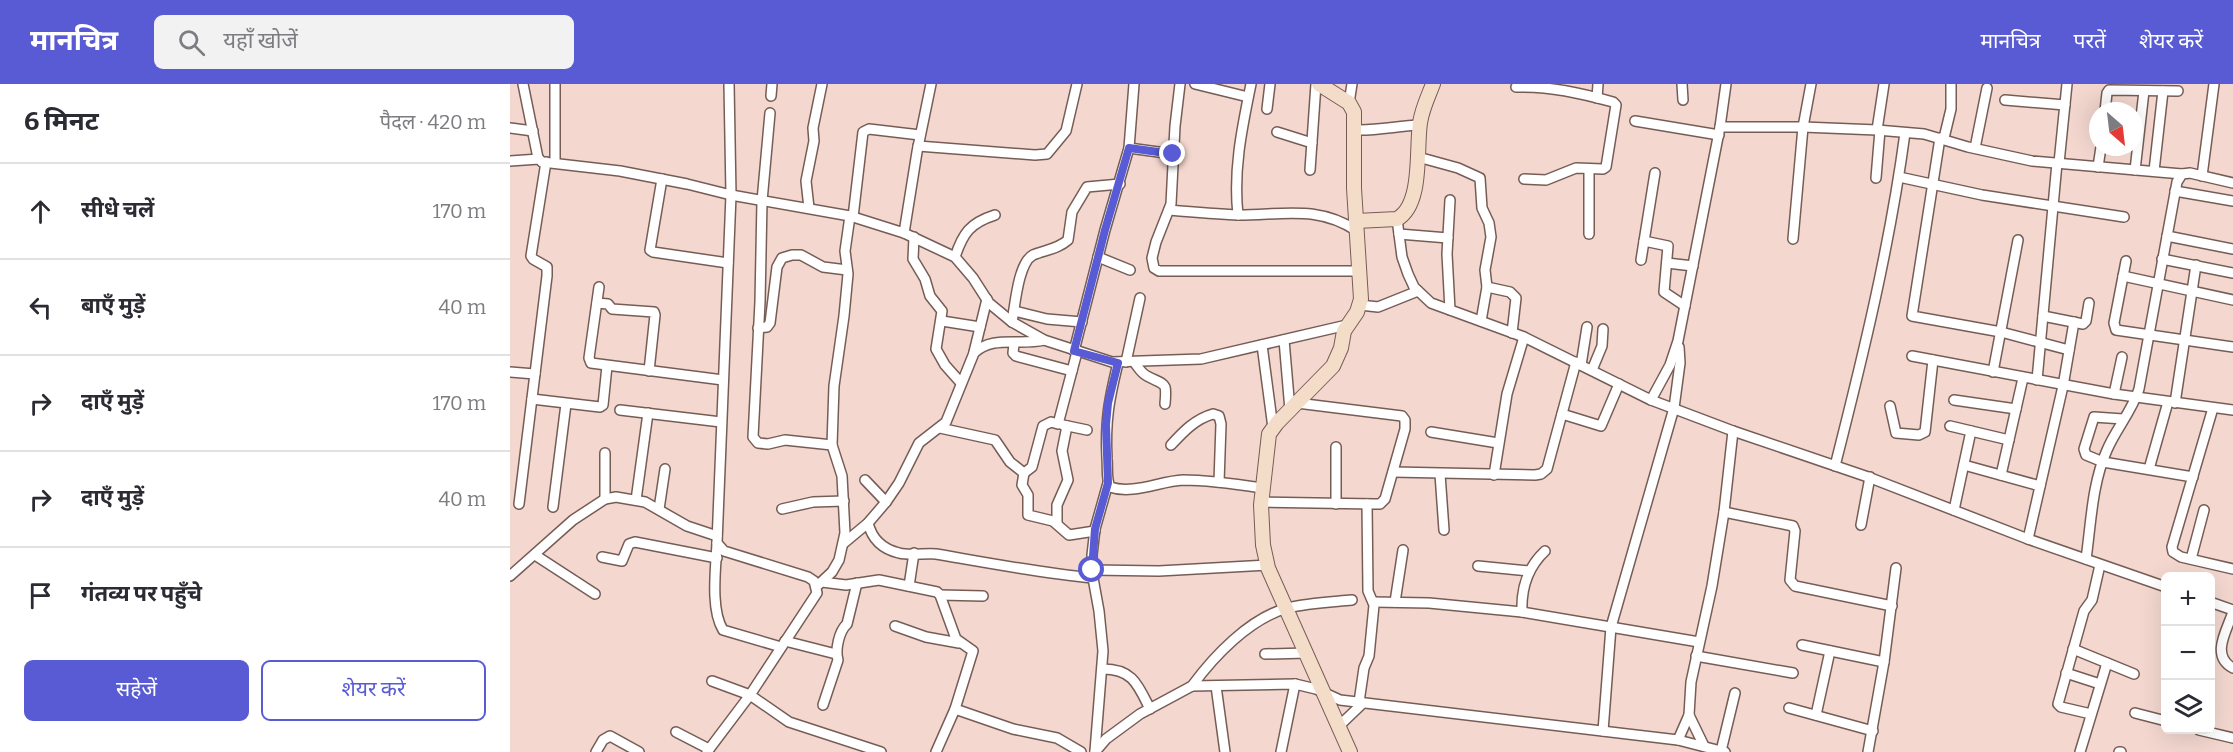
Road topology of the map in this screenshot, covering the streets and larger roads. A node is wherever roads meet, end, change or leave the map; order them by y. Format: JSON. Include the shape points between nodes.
{"nodes":[{"id":1,"x":523,"y":84,"type":"edge"},
{"id":2,"x":555,"y":84,"type":"edge"},
{"id":3,"x":729,"y":84,"type":"edge"},
{"id":4,"x":772,"y":84,"type":"edge"},
{"id":5,"x":822,"y":84,"type":"edge"},
{"id":6,"x":932,"y":84,"type":"edge"},
{"id":7,"x":1077,"y":84,"type":"edge"},
{"id":8,"x":1134,"y":84,"type":"edge"},
{"id":9,"x":1180,"y":84,"type":"edge"},
{"id":10,"x":1195,"y":84,"type":"edge"},
{"id":11,"x":1251,"y":84,"type":"edge"},
{"id":12,"x":1270,"y":84,"type":"edge"},
{"id":13,"x":1318,"y":84,"type":"edge"},
{"id":14,"x":1352,"y":84,"type":"edge"},
{"id":15,"x":1433,"y":84,"type":"edge"},
{"id":16,"x":1598,"y":84,"type":"edge"},
{"id":17,"x":1682,"y":84,"type":"edge"},
{"id":18,"x":1726,"y":84,"type":"edge"},
{"id":19,"x":1811,"y":84,"type":"edge"},
{"id":20,"x":1884,"y":84,"type":"edge"},
{"id":21,"x":1951,"y":84,"type":"edge"},
{"id":22,"x":2067,"y":84,"type":"edge"},
{"id":23,"x":2214,"y":84,"type":"edge"},
{"id":24,"x":1516,"y":87,"type":"dead end"},
{"id":25,"x":1987,"y":88,"type":"dead end"},
{"id":26,"x":2144,"y":91,"type":"junction"},
{"id":27,"x":2163,"y":91,"type":"junction"},
{"id":28,"x":2178,"y":91,"type":"dead end"},
{"id":29,"x":771,"y":96,"type":"dead end"},
{"id":30,"x":1248,"y":97,"type":"junction"},
{"id":31,"x":1597,"y":98,"type":"junction"},
{"id":32,"x":1683,"y":100,"type":"dead end"},
{"id":33,"x":2006,"y":100,"type":"dead end"},
{"id":34,"x":2107,"y":102,"type":"edge"},
{"id":35,"x":1349,"y":103,"type":"junction"},
{"id":36,"x":2065,"y":105,"type":"junction"},
{"id":37,"x":1266,"y":109,"type":"dead end"},
{"id":38,"x":770,"y":113,"type":"dead end"},
{"id":39,"x":1635,"y":121,"type":"dead end"},
{"id":40,"x":1420,"y":125,"type":"junction"},
{"id":41,"x":1803,"y":127,"type":"junction"},
{"id":42,"x":510,"y":128,"type":"edge"},
{"id":43,"x":1725,"y":129,"type":"junction"},
{"id":44,"x":1355,"y":130,"type":"junction"},
{"id":45,"x":1879,"y":130,"type":"junction"},
{"id":46,"x":532,"y":131,"type":"junction"},
{"id":47,"x":1277,"y":132,"type":"dead end"},
{"id":48,"x":1905,"y":132,"type":"junction"},
{"id":49,"x":921,"y":135,"type":"junction"},
{"id":50,"x":1942,"y":138,"type":"junction"},
{"id":51,"x":1312,"y":143,"type":"junction"},
{"id":52,"x":918,"y":146,"type":"junction"},
{"id":53,"x":1129,"y":148,"type":"junction"},
{"id":54,"x":1975,"y":148,"type":"junction"},
{"id":55,"x":1173,"y":154,"type":"junction"},
{"id":56,"x":2100,"y":156,"type":"edge"},
{"id":57,"x":1418,"y":157,"type":"junction"},
{"id":58,"x":510,"y":161,"type":"edge"},
{"id":59,"x":547,"y":162,"type":"junction"},
{"id":60,"x":2058,"y":163,"type":"junction"},
{"id":61,"x":2098,"y":166,"type":"junction"},
{"id":62,"x":1589,"y":169,"type":"junction"},
{"id":63,"x":1310,"y":170,"type":"dead end"},
{"id":64,"x":2134,"y":170,"type":"junction"},
{"id":65,"x":2154,"y":171,"type":"junction"},
{"id":66,"x":1655,"y":173,"type":"dead end"},
{"id":67,"x":2182,"y":174,"type":"junction"},
{"id":68,"x":2202,"y":176,"type":"junction"},
{"id":69,"x":1899,"y":177,"type":"junction"},
{"id":70,"x":1876,"y":178,"type":"dead end"},
{"id":71,"x":662,"y":179,"type":"junction"},
{"id":72,"x":1524,"y":179,"type":"dead end"},
{"id":73,"x":2232,"y":183,"type":"edge"},
{"id":74,"x":1120,"y":184,"type":"junction"},
{"id":75,"x":1932,"y":184,"type":"junction"},
{"id":76,"x":2175,"y":191,"type":"junction"},
{"id":77,"x":2233,"y":193,"type":"edge"},
{"id":78,"x":731,"y":195,"type":"junction"},
{"id":79,"x":1450,"y":200,"type":"dead end"},
{"id":80,"x":762,"y":201,"type":"junction"},
{"id":81,"x":2233,"y":201,"type":"edge"},
{"id":82,"x":2053,"y":206,"type":"junction"},
{"id":83,"x":808,"y":208,"type":"junction"},
{"id":84,"x":1169,"y":210,"type":"junction"},
{"id":85,"x":1238,"y":214,"type":"junction"},
{"id":86,"x":995,"y":215,"type":"dead end"},
{"id":87,"x":852,"y":216,"type":"junction"},
{"id":88,"x":2124,"y":217,"type":"dead end"},
{"id":89,"x":1397,"y":219,"type":"junction"},
{"id":90,"x":1357,"y":226,"type":"junction"},
{"id":91,"x":904,"y":233,"type":"junction"},
{"id":92,"x":1399,"y":234,"type":"junction"},
{"id":93,"x":1589,"y":234,"type":"dead end"},
{"id":94,"x":2167,"y":236,"type":"junction"},
{"id":95,"x":914,"y":237,"type":"junction"},
{"id":96,"x":1448,"y":238,"type":"junction"},
{"id":97,"x":1793,"y":238,"type":"dead end"},
{"id":98,"x":2018,"y":240,"type":"dead end"},
{"id":99,"x":1644,"y":241,"type":"junction"},
{"id":100,"x":2233,"y":249,"type":"edge"},
{"id":101,"x":955,"y":257,"type":"junction"},
{"id":102,"x":1098,"y":258,"type":"junction"},
{"id":103,"x":2162,"y":259,"type":"junction"},
{"id":104,"x":1641,"y":260,"type":"dead end"},
{"id":105,"x":2126,"y":261,"type":"dead end"},
{"id":106,"x":728,"y":263,"type":"junction"},
{"id":107,"x":1667,"y":263,"type":"junction"},
{"id":108,"x":1693,"y":266,"type":"junction"},
{"id":109,"x":2196,"y":266,"type":"junction"},
{"id":110,"x":847,"y":270,"type":"junction"},
{"id":111,"x":1130,"y":270,"type":"dead end"},
{"id":112,"x":1359,"y":271,"type":"junction"},
{"id":113,"x":2233,"y":273,"type":"edge"},
{"id":114,"x":2123,"y":276,"type":"junction"},
{"id":115,"x":2158,"y":284,"type":"junction"},
{"id":116,"x":599,"y":287,"type":"dead end"},
{"id":117,"x":1487,"y":288,"type":"junction"},
{"id":118,"x":1418,"y":291,"type":"junction"},
{"id":119,"x":2192,"y":291,"type":"junction"},
{"id":120,"x":1140,"y":298,"type":"dead end"},
{"id":121,"x":987,"y":299,"type":"junction"},
{"id":122,"x":2233,"y":300,"type":"edge"},
{"id":123,"x":597,"y":303,"type":"junction"},
{"id":124,"x":2089,"y":303,"type":"dead end"},
{"id":125,"x":1360,"y":304,"type":"junction"},
{"id":126,"x":1685,"y":306,"type":"junction"},
{"id":127,"x":1450,"y":310,"type":"junction"},
{"id":128,"x":1014,"y":311,"type":"junction"},
{"id":129,"x":2043,"y":316,"type":"junction"},
{"id":130,"x":942,"y":321,"type":"junction"},
{"id":131,"x":1481,"y":321,"type":"junction"},
{"id":132,"x":1012,"y":322,"type":"junction"},
{"id":133,"x":1082,"y":322,"type":"junction"},
{"id":134,"x":2073,"y":322,"type":"junction"},
{"id":135,"x":1347,"y":325,"type":"junction"},
{"id":136,"x":980,"y":327,"type":"junction"},
{"id":137,"x":1587,"y":327,"type":"dead end"},
{"id":138,"x":758,"y":328,"type":"junction"},
{"id":139,"x":1603,"y":329,"type":"dead end"},
{"id":140,"x":2001,"y":332,"type":"junction"},
{"id":141,"x":1512,"y":333,"type":"junction"},
{"id":142,"x":2150,"y":335,"type":"junction"},
{"id":143,"x":1524,"y":337,"type":"junction"},
{"id":144,"x":2184,"y":339,"type":"junction"},
{"id":145,"x":1044,"y":340,"type":"junction"},
{"id":146,"x":1284,"y":340,"type":"junction"},
{"id":147,"x":1678,"y":341,"type":"junction"},
{"id":148,"x":2041,"y":342,"type":"junction"},
{"id":149,"x":1014,"y":344,"type":"junction"},
{"id":150,"x":1262,"y":345,"type":"junction"},
{"id":151,"x":2233,"y":347,"type":"edge"},
{"id":152,"x":2069,"y":350,"type":"junction"},
{"id":153,"x":1076,"y":351,"type":"junction"},
{"id":154,"x":974,"y":353,"type":"junction"},
{"id":155,"x":1912,"y":356,"type":"dead end"},
{"id":156,"x":2122,"y":357,"type":"dead end"},
{"id":157,"x":1933,"y":360,"type":"junction"},
{"id":158,"x":1126,"y":362,"type":"junction"},
{"id":159,"x":1578,"y":364,"type":"junction"},
{"id":160,"x":607,"y":366,"type":"junction"},
{"id":161,"x":1592,"y":370,"type":"junction"},
{"id":162,"x":649,"y":371,"type":"junction"},
{"id":163,"x":1072,"y":371,"type":"junction"},
{"id":164,"x":510,"y":372,"type":"edge"},
{"id":165,"x":1993,"y":372,"type":"junction"},
{"id":166,"x":535,"y":374,"type":"junction"},
{"id":167,"x":2023,"y":378,"type":"junction"},
{"id":168,"x":723,"y":380,"type":"junction"},
{"id":169,"x":2037,"y":380,"type":"junction"},
{"id":170,"x":961,"y":383,"type":"junction"},
{"id":171,"x":1619,"y":384,"type":"junction"},
{"id":172,"x":2063,"y":386,"type":"junction"},
{"id":173,"x":2114,"y":394,"type":"junction"},
{"id":174,"x":2137,"y":398,"type":"junction"},
{"id":175,"x":532,"y":399,"type":"junction"},
{"id":176,"x":1651,"y":400,"type":"junction"},
{"id":177,"x":1954,"y":400,"type":"dead end"},
{"id":178,"x":2171,"y":402,"type":"junction"},
{"id":179,"x":566,"y":404,"type":"junction"},
{"id":180,"x":1165,"y":404,"type":"dead end"},
{"id":181,"x":1293,"y":406,"type":"junction"},
{"id":182,"x":1890,"y":406,"type":"dead end"},
{"id":183,"x":1674,"y":408,"type":"junction"},
{"id":184,"x":2213,"y":408,"type":"junction"},
{"id":185,"x":2016,"y":409,"type":"junction"},
{"id":186,"x":620,"y":410,"type":"dead end"},
{"id":187,"x":2233,"y":410,"type":"edge"},
{"id":188,"x":648,"y":413,"type":"junction"},
{"id":189,"x":1562,"y":414,"type":"junction"},
{"id":190,"x":2123,"y":419,"type":"junction"},
{"id":191,"x":721,"y":422,"type":"junction"},
{"id":192,"x":1062,"y":425,"type":"junction"},
{"id":193,"x":1950,"y":426,"type":"dead end"},
{"id":194,"x":940,"y":428,"type":"junction"},
{"id":195,"x":1273,"y":428,"type":"junction"},
{"id":196,"x":1088,"y":430,"type":"dead end"},
{"id":197,"x":1733,"y":431,"type":"junction"},
{"id":198,"x":1971,"y":431,"type":"junction"},
{"id":199,"x":1431,"y":432,"type":"dead end"},
{"id":200,"x":2009,"y":440,"type":"junction"},
{"id":201,"x":1498,"y":443,"type":"junction"},
{"id":202,"x":832,"y":445,"type":"junction"},
{"id":203,"x":1171,"y":445,"type":"dead end"},
{"id":204,"x":1336,"y":447,"type":"dead end"},
{"id":205,"x":605,"y":453,"type":"dead end"},
{"id":206,"x":2103,"y":462,"type":"junction"},
{"id":207,"x":1964,"y":465,"type":"junction"},
{"id":208,"x":1835,"y":466,"type":"junction"},
{"id":209,"x":665,"y":468,"type":"dead end"},
{"id":210,"x":2149,"y":470,"type":"junction"},
{"id":211,"x":1393,"y":472,"type":"junction"},
{"id":212,"x":1024,"y":473,"type":"junction"},
{"id":213,"x":1440,"y":474,"type":"junction"},
{"id":214,"x":1494,"y":475,"type":"junction"},
{"id":215,"x":2001,"y":476,"type":"junction"},
{"id":216,"x":1870,"y":477,"type":"junction"},
{"id":217,"x":2193,"y":477,"type":"junction"},
{"id":218,"x":510,"y":479,"type":"edge"},
{"id":219,"x":522,"y":480,"type":"junction"},
{"id":220,"x":865,"y":480,"type":"dead end"},
{"id":221,"x":1219,"y":482,"type":"junction"},
{"id":222,"x":1108,"y":483,"type":"junction"},
{"id":223,"x":2040,"y":486,"type":"junction"},
{"id":224,"x":1262,"y":488,"type":"junction"},
{"id":225,"x":604,"y":499,"type":"junction"},
{"id":226,"x":636,"y":500,"type":"junction"},
{"id":227,"x":844,"y":501,"type":"junction"},
{"id":228,"x":886,"y":502,"type":"junction"},
{"id":229,"x":1261,"y":502,"type":"junction"},
{"id":230,"x":519,"y":504,"type":"dead end"},
{"id":231,"x":1336,"y":504,"type":"junction"},
{"id":232,"x":1368,"y":504,"type":"junction"},
{"id":233,"x":553,"y":507,"type":"dead end"},
{"id":234,"x":659,"y":509,"type":"junction"},
{"id":235,"x":782,"y":509,"type":"dead end"},
{"id":236,"x":1954,"y":510,"type":"junction"},
{"id":237,"x":2204,"y":510,"type":"dead end"},
{"id":238,"x":1724,"y":512,"type":"junction"},
{"id":239,"x":868,"y":523,"type":"junction"},
{"id":240,"x":1057,"y":524,"type":"junction"},
{"id":241,"x":1861,"y":525,"type":"dead end"},
{"id":242,"x":1444,"y":530,"type":"dead end"},
{"id":243,"x":1095,"y":531,"type":"junction"},
{"id":244,"x":717,"y":539,"type":"junction"},
{"id":245,"x":2028,"y":539,"type":"junction"},
{"id":246,"x":844,"y":543,"type":"junction"},
{"id":247,"x":1403,"y":550,"type":"dead end"},
{"id":248,"x":1545,"y":551,"type":"dead end"},
{"id":249,"x":914,"y":553,"type":"junction"},
{"id":250,"x":535,"y":555,"type":"junction"},
{"id":251,"x":602,"y":557,"type":"dead end"},
{"id":252,"x":717,"y":558,"type":"junction"},
{"id":253,"x":2086,"y":559,"type":"junction"},
{"id":254,"x":2191,"y":559,"type":"junction"},
{"id":255,"x":2100,"y":564,"type":"junction"},
{"id":256,"x":1268,"y":565,"type":"junction"},
{"id":257,"x":1478,"y":566,"type":"dead end"},
{"id":258,"x":1896,"y":568,"type":"dead end"},
{"id":259,"x":2233,"y":568,"type":"edge"},
{"id":260,"x":1529,"y":571,"type":"junction"},
{"id":261,"x":1092,"y":574,"type":"junction"},
{"id":262,"x":510,"y":576,"type":"edge"},
{"id":263,"x":857,"y":583,"type":"junction"},
{"id":264,"x":819,"y":584,"type":"junction"},
{"id":265,"x":2161,"y":585,"type":"edge"},
{"id":266,"x":909,"y":586,"type":"junction"},
{"id":267,"x":595,"y":594,"type":"dead end"},
{"id":268,"x":940,"y":595,"type":"junction"},
{"id":269,"x":983,"y":596,"type":"dead end"},
{"id":270,"x":1352,"y":600,"type":"dead end"},
{"id":271,"x":1373,"y":602,"type":"junction"},
{"id":272,"x":1395,"y":602,"type":"junction"},
{"id":273,"x":2215,"y":604,"type":"edge"},
{"id":274,"x":1892,"y":606,"type":"junction"},
{"id":275,"x":1287,"y":608,"type":"junction"},
{"id":276,"x":2233,"y":611,"type":"edge"},
{"id":277,"x":1522,"y":612,"type":"junction"},
{"id":278,"x":895,"y":626,"type":"dead end"},
{"id":279,"x":1611,"y":627,"type":"junction"},
{"id":280,"x":1699,"y":642,"type":"junction"},
{"id":281,"x":959,"y":643,"type":"junction"},
{"id":282,"x":783,"y":644,"type":"junction"},
{"id":283,"x":1802,"y":645,"type":"dead end"},
{"id":284,"x":2073,"y":649,"type":"junction"},
{"id":285,"x":1830,"y":651,"type":"junction"},
{"id":286,"x":1307,"y":653,"type":"junction"},
{"id":287,"x":836,"y":654,"type":"junction"},
{"id":288,"x":1265,"y":654,"type":"dead end"},
{"id":289,"x":1696,"y":656,"type":"junction"},
{"id":290,"x":1884,"y":662,"type":"junction"},
{"id":291,"x":2107,"y":663,"type":"junction"},
{"id":292,"x":2233,"y":668,"type":"edge"},
{"id":293,"x":1102,"y":669,"type":"junction"},
{"id":294,"x":1793,"y":674,"type":"dead end"},
{"id":295,"x":2066,"y":674,"type":"junction"},
{"id":296,"x":2134,"y":674,"type":"dead end"},
{"id":297,"x":712,"y":681,"type":"dead end"},
{"id":298,"x":1295,"y":684,"type":"junction"},
{"id":299,"x":2100,"y":684,"type":"junction"},
{"id":300,"x":1192,"y":686,"type":"junction"},
{"id":301,"x":1216,"y":686,"type":"junction"},
{"id":302,"x":1735,"y":693,"type":"dead end"},
{"id":303,"x":1326,"y":694,"type":"junction"},
{"id":304,"x":750,"y":696,"type":"junction"},
{"id":305,"x":1361,"y":703,"type":"junction"},
{"id":306,"x":823,"y":705,"type":"dead end"},
{"id":307,"x":1789,"y":708,"type":"dead end"},
{"id":308,"x":955,"y":709,"type":"junction"},
{"id":309,"x":1150,"y":709,"type":"junction"},
{"id":310,"x":2135,"y":713,"type":"dead end"},
{"id":311,"x":2091,"y":714,"type":"junction"},
{"id":312,"x":1689,"y":715,"type":"junction"},
{"id":313,"x":1816,"y":715,"type":"junction"},
{"id":314,"x":2161,"y":720,"type":"edge"},
{"id":315,"x":1339,"y":726,"type":"junction"},
{"id":316,"x":1603,"y":731,"type":"junction"},
{"id":317,"x":1872,"y":731,"type":"junction"},
{"id":318,"x":676,"y":732,"type":"dead end"},
{"id":319,"x":2215,"y":733,"type":"edge"},
{"id":320,"x":2233,"y":738,"type":"edge"},
{"id":321,"x":1678,"y":740,"type":"junction"},
{"id":322,"x":1704,"y":746,"type":"junction"},
{"id":323,"x":856,"y":748,"type":"edge"},
{"id":324,"x":708,"y":750,"type":"edge"},
{"id":325,"x":1723,"y":751,"type":"edge"},
{"id":326,"x":596,"y":752,"type":"edge"},
{"id":327,"x":639,"y":752,"type":"edge"},
{"id":328,"x":881,"y":752,"type":"edge"},
{"id":329,"x":936,"y":752,"type":"edge"},
{"id":330,"x":1081,"y":752,"type":"edge"},
{"id":331,"x":1095,"y":752,"type":"edge"},
{"id":332,"x":1226,"y":752,"type":"edge"},
{"id":333,"x":1281,"y":752,"type":"edge"},
{"id":334,"x":1350,"y":752,"type":"edge"},
{"id":335,"x":1868,"y":752,"type":"edge"},
{"id":336,"x":2080,"y":752,"type":"edge"}],
"edges":[{"from":1,"to":46,"type":"street"},
{"from":2,"to":59,"type":"street"},
{"from":3,"to":78,"type":"street"},
{"from":4,"to":29,"type":"street"},
{"from":5,"to":83,"type":"street","via":[[806,181]]},
{"from":6,"to":49,"type":"street"},
{"from":7,"to":52,"type":"street","via":[[1066,131],[1047,154]]},
{"from":8,"to":53,"type":"street"},
{"from":9,"to":55,"type":"street"},
{"from":10,"to":30,"type":"street"},
{"from":11,"to":30,"type":"street"},
{"from":12,"to":37,"type":"street"},
{"from":13,"to":35,"type":"street"},
{"from":13,"to":51,"type":"street"},
{"from":14,"to":35,"type":"street"},
{"from":15,"to":40,"type":"street"},
{"from":16,"to":31,"type":"street"},
{"from":17,"to":32,"type":"street"},
{"from":18,"to":43,"type":"street"},
{"from":19,"to":41,"type":"street"},
{"from":20,"to":45,"type":"street"},
{"from":21,"to":50,"type":"street","via":[[1951,110]]},
{"from":22,"to":36,"type":"street"},
{"from":23,"to":68,"type":"street"},
{"from":24,"to":31,"type":"street","via":[[1566,90]]},
{"from":25,"to":54,"type":"street"},
{"from":26,"to":27,"type":"street"},
{"from":26,"to":34,"type":"street","via":[[2109,90]]},
{"from":26,"to":64,"type":"street"},
{"from":27,"to":28,"type":"street"},
{"from":27,"to":65,"type":"street"},
{"from":30,"to":85,"type":"street","via":[[1237,155]]},
{"from":31,"to":62,"type":"street","via":[[1615,103],[1616,107],[1606,167]]},
{"from":33,"to":36,"type":"street"},
{"from":35,"to":44,"type":"street"},
{"from":36,"to":60,"type":"street"},
{"from":38,"to":80,"type":"street"},
{"from":39,"to":43,"type":"street"},
{"from":40,"to":44,"type":"street"},
{"from":40,"to":57,"type":"street"},
{"from":41,"to":43,"type":"street"},
{"from":41,"to":45,"type":"street"},
{"from":41,"to":97,"type":"street"},
{"from":42,"to":46,"type":"street"},
{"from":43,"to":108,"type":"street"},
{"from":44,"to":90,"type":"street"},
{"from":45,"to":48,"type":"street"},
{"from":45,"to":70,"type":"street"},
{"from":46,"to":59,"type":"street"},
{"from":47,"to":51,"type":"street"},
{"from":48,"to":50,"type":"street"},
{"from":48,"to":69,"type":"street"},
{"from":49,"to":52,"type":"street"},
{"from":49,"to":87,"type":"street","via":[[869,129],[863,132]]},
{"from":50,"to":54,"type":"street"},
{"from":50,"to":75,"type":"street"},
{"from":51,"to":63,"type":"street"},
{"from":52,"to":91,"type":"street"},
{"from":53,"to":55,"type":"street"},
{"from":53,"to":74,"type":"street"},
{"from":54,"to":60,"type":"street"},
{"from":55,"to":84,"type":"street"},
{"from":56,"to":61,"type":"street"},
{"from":57,"to":89,"type":"street","via":[[1412,198]]},
{"from":57,"to":117,"type":"street","via":[[1480,178],[1482,207],[1490,229]]},
{"from":58,"to":59,"type":"street"},
{"from":59,"to":71,"type":"street"},
{"from":59,"to":166,"type":"street","via":[[531,256],[547,271]]},
{"from":60,"to":61,"type":"street"},
{"from":60,"to":82,"type":"street"},
{"from":61,"to":64,"type":"street"},
{"from":62,"to":72,"type":"street","via":[[1576,168],[1546,180]]},
{"from":62,"to":93,"type":"street"},
{"from":64,"to":65,"type":"street"},
{"from":65,"to":67,"type":"street"},
{"from":66,"to":99,"type":"street"},
{"from":67,"to":68,"type":"street"},
{"from":67,"to":76,"type":"street"},
{"from":68,"to":73,"type":"street"},
{"from":69,"to":75,"type":"street"},
{"from":69,"to":208,"type":"street"},
{"from":71,"to":78,"type":"street"},
{"from":71,"to":106,"type":"street","via":[[650,250]]},
{"from":73,"to":77,"type":"street"},
{"from":74,"to":102,"type":"street"},
{"from":74,"to":128,"type":"street","via":[[1092,185],[1084,190],[1072,212],[1068,240],[1026,261]]},
{"from":75,"to":82,"type":"street"},
{"from":75,"to":140,"type":"street","via":[[1912,316]]},
{"from":76,"to":81,"type":"street"},
{"from":76,"to":94,"type":"street"},
{"from":78,"to":80,"type":"street"},
{"from":78,"to":106,"type":"street"},
{"from":79,"to":96,"type":"street"},
{"from":80,"to":83,"type":"street"},
{"from":80,"to":138,"type":"street"},
{"from":82,"to":88,"type":"street"},
{"from":82,"to":129,"type":"street"},
{"from":83,"to":87,"type":"street"},
{"from":84,"to":85,"type":"street"},
{"from":84,"to":112,"type":"street","via":[[1152,258],[1159,271]]},
{"from":85,"to":90,"type":"street","via":[[1303,212]]},
{"from":86,"to":101,"type":"street","via":[[966,232]]},
{"from":87,"to":91,"type":"street"},
{"from":87,"to":110,"type":"street","via":[[845,250]]},
{"from":89,"to":90,"type":"street"},
{"from":89,"to":92,"type":"street"},
{"from":90,"to":112,"type":"street"},
{"from":91,"to":95,"type":"street"},
{"from":92,"to":96,"type":"street"},
{"from":92,"to":118,"type":"street","via":[[1405,266]]},
{"from":94,"to":100,"type":"street"},
{"from":94,"to":103,"type":"street"},
{"from":95,"to":101,"type":"street"},
{"from":95,"to":130,"type":"street","via":[[914,259],[930,296],[942,311]]},
{"from":96,"to":127,"type":"street"},
{"from":98,"to":140,"type":"street"},
{"from":99,"to":104,"type":"street"},
{"from":99,"to":107,"type":"street","via":[[1668,246]]},
{"from":101,"to":121,"type":"street"},
{"from":102,"to":111,"type":"street"},
{"from":102,"to":133,"type":"street"},
{"from":103,"to":109,"type":"street"},
{"from":103,"to":115,"type":"street"},
{"from":105,"to":114,"type":"street"},
{"from":106,"to":168,"type":"street"},
{"from":107,"to":108,"type":"street"},
{"from":107,"to":126,"type":"street","via":[[1664,292]]},
{"from":108,"to":126,"type":"street"},
{"from":109,"to":113,"type":"street"},
{"from":109,"to":119,"type":"street"},
{"from":110,"to":138,"type":"street","via":[[823,267],[801,255],[782,258],[777,267],[770,323]]},
{"from":110,"to":202,"type":"street","via":[[834,386]]},
{"from":112,"to":125,"type":"street"},
{"from":114,"to":115,"type":"street"},
{"from":114,"to":142,"type":"street","via":[[2114,327]]},
{"from":115,"to":119,"type":"street"},
{"from":115,"to":142,"type":"street"},
{"from":116,"to":123,"type":"street"},
{"from":117,"to":131,"type":"street"},
{"from":117,"to":141,"type":"street","via":[[1510,292],[1516,298]]},
{"from":118,"to":125,"type":"street","via":[[1378,307]]},
{"from":118,"to":127,"type":"street","via":[[1431,303]]},
{"from":119,"to":122,"type":"street"},
{"from":119,"to":144,"type":"street"},
{"from":120,"to":158,"type":"street"},
{"from":121,"to":132,"type":"street"},
{"from":121,"to":136,"type":"street"},
{"from":123,"to":160,"type":"street","via":[[589,361]]},
{"from":123,"to":162,"type":"street","via":[[608,304],[612,309],[654,313]]},
{"from":124,"to":134,"type":"street","via":[[2085,323]]},
{"from":125,"to":135,"type":"street"},
{"from":126,"to":147,"type":"street"},
{"from":127,"to":131,"type":"street"},
{"from":128,"to":132,"type":"street"},
{"from":128,"to":133,"type":"street"},
{"from":129,"to":134,"type":"street"},
{"from":129,"to":148,"type":"street"},
{"from":130,"to":136,"type":"street"},
{"from":130,"to":170,"type":"street","via":[[936,349]]},
{"from":131,"to":141,"type":"street"},
{"from":132,"to":145,"type":"street"},
{"from":133,"to":153,"type":"street"},
{"from":134,"to":152,"type":"street"},
{"from":135,"to":146,"type":"street"},
{"from":135,"to":181,"type":"street","via":[[1332,366]]},
{"from":136,"to":154,"type":"street"},
{"from":137,"to":159,"type":"street"},
{"from":138,"to":202,"type":"street","via":[[752,432],[755,441]]},
{"from":139,"to":161,"type":"street","via":[[1602,346]]},
{"from":140,"to":148,"type":"street"},
{"from":140,"to":165,"type":"street"},
{"from":141,"to":143,"type":"street"},
{"from":142,"to":144,"type":"street"},
{"from":142,"to":174,"type":"street"},
{"from":143,"to":159,"type":"street"},
{"from":143,"to":201,"type":"street","via":[[1506,394]]},
{"from":144,"to":151,"type":"street"},
{"from":144,"to":178,"type":"street"},
{"from":145,"to":149,"type":"street"},
{"from":145,"to":153,"type":"street"},
{"from":146,"to":150,"type":"street"},
{"from":146,"to":181,"type":"street"},
{"from":147,"to":176,"type":"street"},
{"from":147,"to":183,"type":"street","via":[[1680,363]]},
{"from":148,"to":152,"type":"street"},
{"from":148,"to":169,"type":"street"},
{"from":149,"to":154,"type":"street","via":[[988,343]]},
{"from":149,"to":163,"type":"street","via":[[1016,356]]},
{"from":150,"to":158,"type":"street","via":[[1201,359]]},
{"from":150,"to":195,"type":"street"},
{"from":152,"to":172,"type":"street"},
{"from":153,"to":158,"type":"street"},
{"from":153,"to":163,"type":"street"},
{"from":154,"to":170,"type":"street"},
{"from":155,"to":157,"type":"street"},
{"from":156,"to":173,"type":"street"},
{"from":157,"to":165,"type":"street"},
{"from":157,"to":182,"type":"street","via":[[1925,432],[1896,433]]},
{"from":158,"to":180,"type":"street","via":[[1164,383]]},
{"from":158,"to":222,"type":"street","via":[[1108,403]]},
{"from":159,"to":161,"type":"street"},
{"from":159,"to":189,"type":"street"},
{"from":160,"to":162,"type":"street"},
{"from":160,"to":179,"type":"street","via":[[603,405],[597,408]]},
{"from":161,"to":171,"type":"street"},
{"from":162,"to":168,"type":"street"},
{"from":163,"to":192,"type":"street"},
{"from":164,"to":166,"type":"street"},
{"from":165,"to":167,"type":"street"},
{"from":166,"to":175,"type":"street"},
{"from":167,"to":169,"type":"street"},
{"from":167,"to":185,"type":"street"},
{"from":168,"to":191,"type":"street"},
{"from":169,"to":172,"type":"street"},
{"from":170,"to":194,"type":"street","via":[[949,417]]},
{"from":171,"to":176,"type":"street"},
{"from":171,"to":189,"type":"street","via":[[1601,426]]},
{"from":172,"to":173,"type":"street"},
{"from":172,"to":223,"type":"street"},
{"from":173,"to":174,"type":"street"},
{"from":174,"to":178,"type":"street"},
{"from":174,"to":190,"type":"street"},
{"from":175,"to":179,"type":"street"},
{"from":175,"to":219,"type":"street"},
{"from":176,"to":183,"type":"street"},
{"from":177,"to":185,"type":"street"},
{"from":178,"to":184,"type":"street"},
{"from":178,"to":210,"type":"street"},
{"from":179,"to":233,"type":"street"},
{"from":181,"to":195,"type":"street"},
{"from":181,"to":211,"type":"street","via":[[1402,416],[1406,424]]},
{"from":183,"to":197,"type":"street"},
{"from":183,"to":279,"type":"street"},
{"from":184,"to":187,"type":"street"},
{"from":184,"to":217,"type":"street"},
{"from":185,"to":200,"type":"street"},
{"from":186,"to":188,"type":"street"},
{"from":188,"to":191,"type":"street"},
{"from":188,"to":226,"type":"street"},
{"from":189,"to":214,"type":"street","via":[[1545,472]]},
{"from":190,"to":206,"type":"street"},
{"from":190,"to":206,"type":"street","via":[[2092,420],[2084,452]]},
{"from":191,"to":244,"type":"street"},
{"from":192,"to":196,"type":"street"},
{"from":192,"to":212,"type":"street","via":[[1051,422],[1043,426],[1032,467]]},
{"from":192,"to":240,"type":"street","via":[[1068,480],[1057,505]]},
{"from":193,"to":198,"type":"street"},
{"from":194,"to":212,"type":"street","via":[[995,440],[1010,462]]},
{"from":194,"to":228,"type":"street","via":[[919,443]]},
{"from":195,"to":224,"type":"street","via":[[1267,444]]},
{"from":197,"to":208,"type":"street"},
{"from":197,"to":238,"type":"street"},
{"from":198,"to":200,"type":"street"},
{"from":198,"to":207,"type":"street"},
{"from":199,"to":201,"type":"street"},
{"from":200,"to":215,"type":"street"},
{"from":201,"to":214,"type":"street"},
{"from":202,"to":227,"type":"street","via":[[842,476]]},
{"from":203,"to":221,"type":"street","via":[[1201,419],[1219,416]]},
{"from":204,"to":231,"type":"street"},
{"from":205,"to":225,"type":"street"},
{"from":206,"to":210,"type":"street"},
{"from":206,"to":253,"type":"street"},
{"from":207,"to":215,"type":"street"},
{"from":207,"to":236,"type":"street"},
{"from":208,"to":216,"type":"street"},
{"from":209,"to":234,"type":"street"},
{"from":210,"to":217,"type":"street"},
{"from":211,"to":213,"type":"street"},
{"from":211,"to":232,"type":"street","via":[[1383,502]]},
{"from":212,"to":240,"type":"street","via":[[1022,485],[1028,495],[1028,514]]},
{"from":213,"to":214,"type":"street"},
{"from":213,"to":242,"type":"street"},
{"from":215,"to":223,"type":"street"},
{"from":216,"to":236,"type":"street"},
{"from":216,"to":241,"type":"street"},
{"from":217,"to":254,"type":"street","via":[[2172,547],[2176,555]]},
{"from":218,"to":219,"type":"street"},
{"from":219,"to":230,"type":"street"},
{"from":220,"to":228,"type":"street"},
{"from":221,"to":222,"type":"street","via":[[1165,482],[1123,489]]},
{"from":221,"to":224,"type":"street"},
{"from":222,"to":243,"type":"street"},
{"from":223,"to":245,"type":"street"},
{"from":224,"to":229,"type":"street"},
{"from":225,"to":226,"type":"street"},
{"from":225,"to":250,"type":"street","via":[[573,520]]},
{"from":226,"to":234,"type":"street"},
{"from":227,"to":235,"type":"street"},
{"from":227,"to":246,"type":"street"},
{"from":228,"to":239,"type":"street"},
{"from":229,"to":231,"type":"street"},
{"from":229,"to":256,"type":"street"},
{"from":231,"to":232,"type":"street"},
{"from":232,"to":271,"type":"street","via":[[1368,591]]},
{"from":234,"to":244,"type":"street"},
{"from":236,"to":245,"type":"street"},
{"from":237,"to":254,"type":"street"},
{"from":238,"to":274,"type":"street","via":[[1793,526],[1790,580],[1795,586]]},
{"from":238,"to":280,"type":"street"},
{"from":239,"to":246,"type":"street"},
{"from":239,"to":249,"type":"street","via":[[878,543],[899,553]]},
{"from":240,"to":243,"type":"street","via":[[1069,535]]},
{"from":243,"to":261,"type":"street"},
{"from":244,"to":252,"type":"street"},
{"from":244,"to":264,"type":"street","via":[[724,551],[808,577]]},
{"from":245,"to":253,"type":"street"},
{"from":246,"to":264,"type":"street","via":[[839,560]]},
{"from":247,"to":272,"type":"street"},
{"from":248,"to":260,"type":"street"},
{"from":249,"to":261,"type":"street","via":[[1030,572]]},
{"from":249,"to":266,"type":"street"},
{"from":250,"to":262,"type":"street"},
{"from":250,"to":267,"type":"street"},
{"from":251,"to":252,"type":"street","via":[[622,561],[629,544],[635,543]]},
{"from":252,"to":282,"type":"street","via":[[716,594],[723,630]]},
{"from":253,"to":255,"type":"street"},
{"from":254,"to":259,"type":"street"},
{"from":255,"to":265,"type":"street"},
{"from":255,"to":284,"type":"street","via":[[2092,600],[2084,611]]},
{"from":256,"to":261,"type":"street"},
{"from":256,"to":275,"type":"street"},
{"from":257,"to":260,"type":"street"},
{"from":258,"to":274,"type":"street"},
{"from":260,"to":277,"type":"street"},
{"from":261,"to":293,"type":"street","via":[[1099,611]]},
{"from":263,"to":264,"type":"street"},
{"from":263,"to":266,"type":"street","via":[[879,580]]},
{"from":263,"to":287,"type":"street"},
{"from":264,"to":282,"type":"street","via":[[814,600]]},
{"from":266,"to":268,"type":"street"},
{"from":268,"to":269,"type":"street"},
{"from":268,"to":281,"type":"street"},
{"from":270,"to":275,"type":"street"},
{"from":271,"to":272,"type":"street"},
{"from":271,"to":305,"type":"street"},
{"from":272,"to":277,"type":"street"},
{"from":273,"to":276,"type":"street"},
{"from":274,"to":290,"type":"street"},
{"from":275,"to":286,"type":"street"},
{"from":275,"to":300,"type":"street","via":[[1234,639]]},
{"from":276,"to":292,"type":"street","via":[[2220,649],[2226,664]]},
{"from":277,"to":279,"type":"street"},
{"from":278,"to":281,"type":"street"},
{"from":279,"to":280,"type":"street"},
{"from":279,"to":316,"type":"street"},
{"from":280,"to":289,"type":"street"},
{"from":281,"to":308,"type":"street","via":[[973,651]]},
{"from":282,"to":287,"type":"street"},
{"from":282,"to":304,"type":"street"},
{"from":283,"to":285,"type":"street"},
{"from":284,"to":291,"type":"street"},
{"from":284,"to":295,"type":"street"},
{"from":285,"to":290,"type":"street"},
{"from":285,"to":313,"type":"street"},
{"from":286,"to":288,"type":"street"},
{"from":286,"to":303,"type":"street"},
{"from":287,"to":306,"type":"street","via":[[838,660]]},
{"from":289,"to":294,"type":"street"},
{"from":289,"to":312,"type":"street"},
{"from":290,"to":317,"type":"street"},
{"from":291,"to":296,"type":"street"},
{"from":291,"to":299,"type":"street"},
{"from":293,"to":309,"type":"street","via":[[1114,669],[1132,678]]},
{"from":293,"to":331,"type":"street"},
{"from":295,"to":299,"type":"street"},
{"from":295,"to":311,"type":"street","via":[[2059,706]]},
{"from":297,"to":304,"type":"street"},
{"from":298,"to":301,"type":"street"},
{"from":298,"to":303,"type":"street"},
{"from":298,"to":333,"type":"street"},
{"from":299,"to":311,"type":"street"},
{"from":300,"to":301,"type":"street"},
{"from":300,"to":309,"type":"street"},
{"from":301,"to":332,"type":"street"},
{"from":302,"to":325,"type":"street"},
{"from":303,"to":305,"type":"street"},
{"from":303,"to":315,"type":"street"},
{"from":304,"to":323,"type":"street","via":[[789,722]]},
{"from":304,"to":324,"type":"street"},
{"from":305,"to":315,"type":"street"},
{"from":305,"to":316,"type":"street"},
{"from":307,"to":313,"type":"street"},
{"from":308,"to":329,"type":"street"},
{"from":308,"to":330,"type":"street","via":[[1013,729],[1057,738]]},
{"from":309,"to":331,"type":"street","via":[[1106,739]]},
{"from":310,"to":314,"type":"street"},
{"from":311,"to":336,"type":"street"},
{"from":312,"to":321,"type":"street"},
{"from":312,"to":322,"type":"street"},
{"from":313,"to":317,"type":"street"},
{"from":315,"to":334,"type":"street"},
{"from":316,"to":321,"type":"street"},
{"from":317,"to":335,"type":"street"},
{"from":318,"to":324,"type":"street"},
{"from":319,"to":320,"type":"street"},
{"from":321,"to":322,"type":"street"},
{"from":322,"to":325,"type":"street"},
{"from":323,"to":328,"type":"street"},
{"from":326,"to":327,"type":"street","via":[[610,736]]}]}
